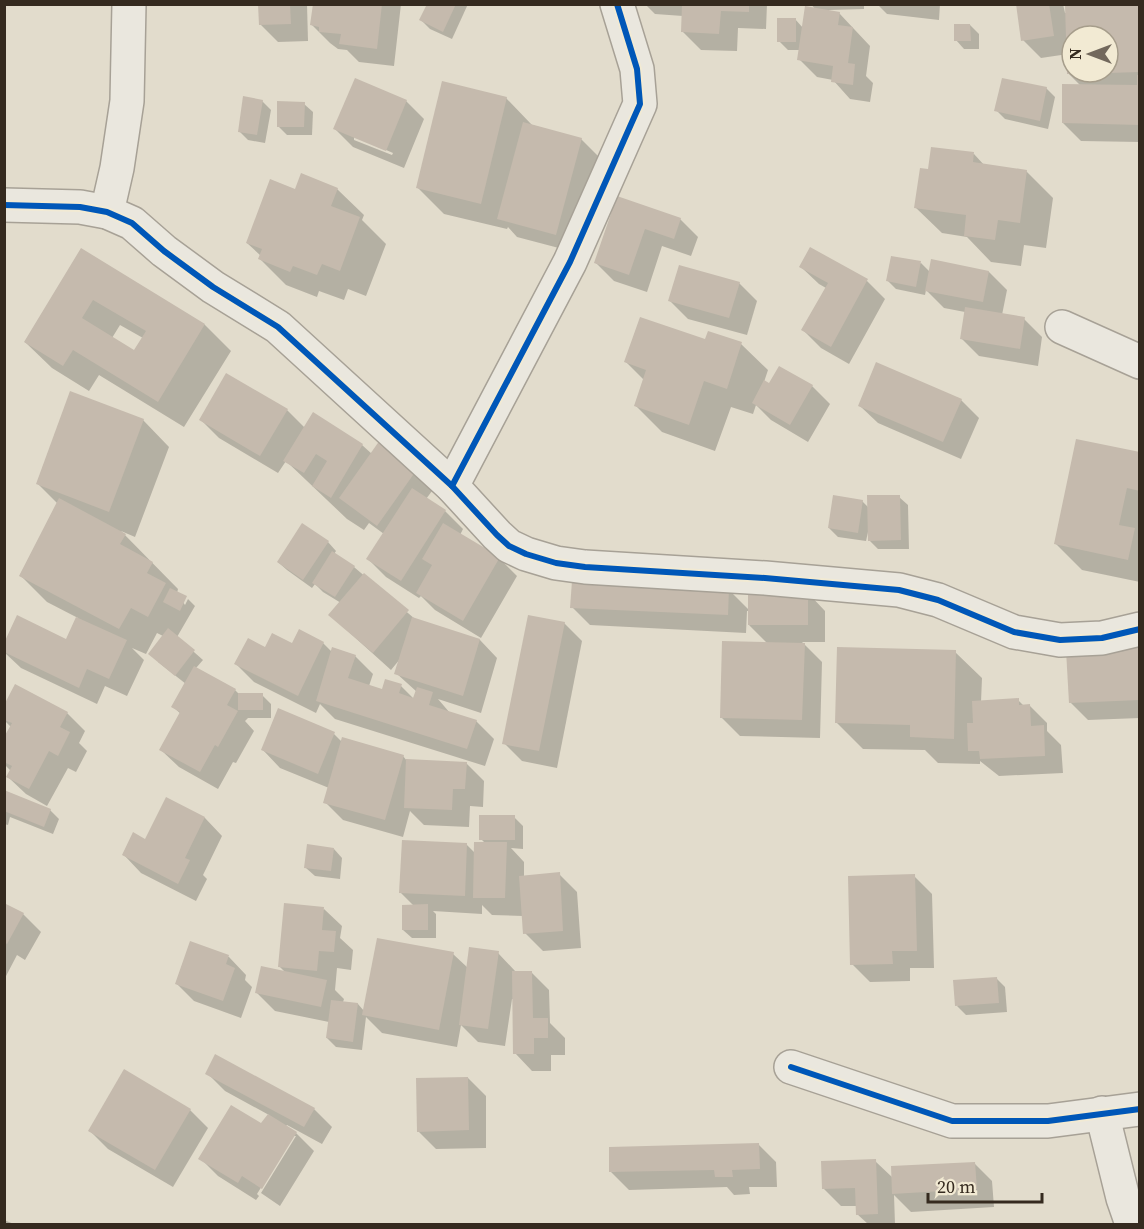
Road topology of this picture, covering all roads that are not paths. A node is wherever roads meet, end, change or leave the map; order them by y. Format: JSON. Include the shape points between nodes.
{"nodes":[{"id":1,"x":129,"y":4,"type":"edge"},
{"id":2,"x":617,"y":4,"type":"edge"},
{"id":3,"x":4,"y":205,"type":"edge"},
{"id":4,"x":107,"y":212,"type":"junction"},
{"id":5,"x":1062,"y":327,"type":"dead end"},
{"id":6,"x":1140,"y":362,"type":"edge"},
{"id":7,"x":452,"y":486,"type":"junction"},
{"id":8,"x":1140,"y":629,"type":"edge"},
{"id":9,"x":790,"y":1067,"type":"dead end"},
{"id":10,"x":1140,"y":1109,"type":"edge"},
{"id":11,"x":1102,"y":1113,"type":"junction"},
{"id":12,"x":1132,"y":1224,"type":"edge"}],
"edges":[{"from":1,"to":4,"type":"street","via":[[127,102]]},
{"from":2,"to":7,"type":"street","via":[[637,69],[640,104],[570,262]]},
{"from":3,"to":4,"type":"street","via":[[80,207]]},
{"from":4,"to":7,"type":"street","via":[[132,223],[213,287],[278,327]]},
{"from":5,"to":6,"type":"street"},
{"from":7,"to":8,"type":"street","via":[[509,546],[556,563],[899,590],[938,600],[1014,632],[1060,640],[1102,638]]},
{"from":9,"to":11,"type":"street","via":[[952,1121],[1048,1121]]},
{"from":10,"to":11,"type":"street"},
{"from":11,"to":12,"type":"street"}]}
